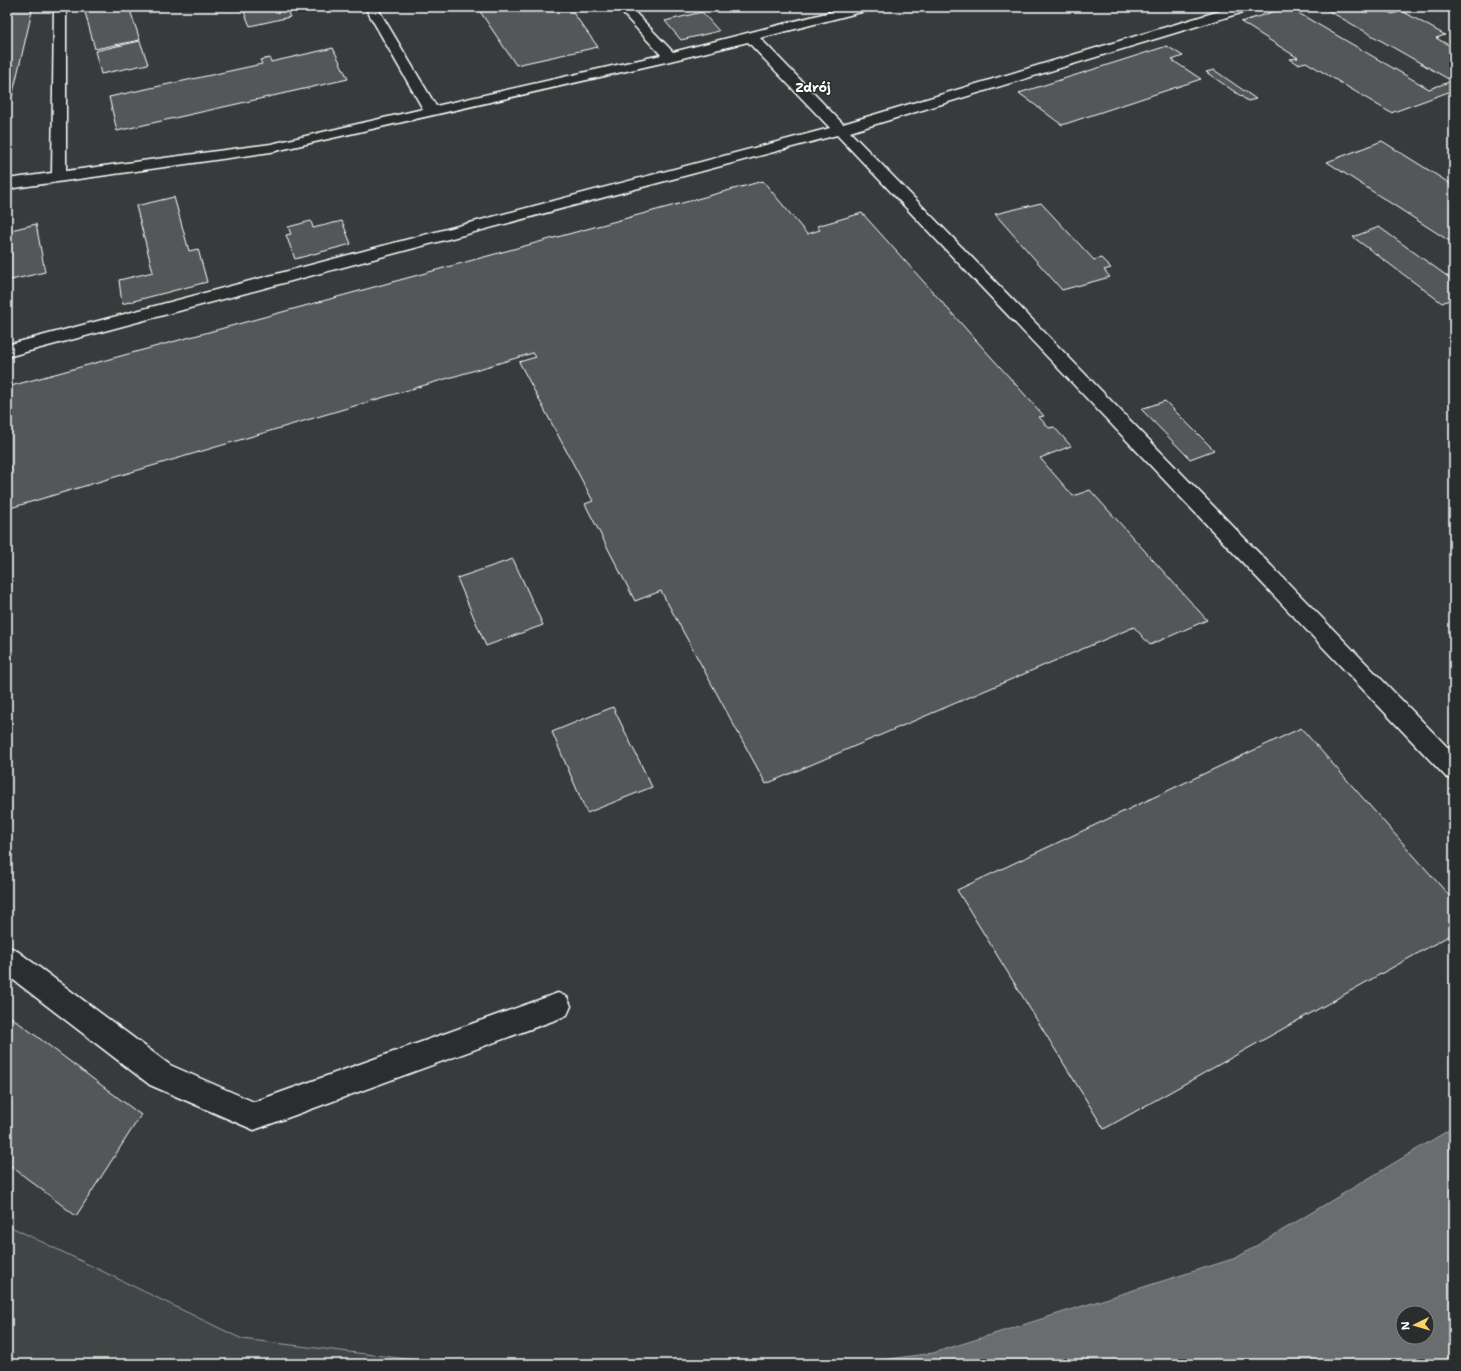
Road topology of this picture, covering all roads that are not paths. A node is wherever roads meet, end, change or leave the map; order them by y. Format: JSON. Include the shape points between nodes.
{"nodes":[{"id":1,"x":75,"y":7,"type":"edge"},
{"id":2,"x":371,"y":7,"type":"edge"},
{"id":3,"x":623,"y":7,"type":"edge"},
{"id":4,"x":865,"y":7,"type":"edge"},
{"id":5,"x":1246,"y":7,"type":"edge"},
{"id":6,"x":60,"y":8,"type":"edge"},
{"id":7,"x":751,"y":37,"type":"junction"},
{"id":8,"x":670,"y":57,"type":"junction"},
{"id":9,"x":432,"y":112,"type":"junction"},
{"id":10,"x":840,"y":130,"type":"junction"},
{"id":11,"x":58,"y":177,"type":"junction"},
{"id":12,"x":7,"y":184,"type":"edge"},
{"id":13,"x":7,"y":351,"type":"edge"},
{"id":14,"x":1454,"y":770,"type":"edge"},
{"id":15,"x":7,"y":959,"type":"edge"},
{"id":16,"x":558,"y":1006,"type":"dead end"}],
"edges":[{"from":1,"to":6,"type":"lane"},
{"from":2,"to":9,"type":"lane"},
{"from":3,"to":8,"type":"lane"},
{"from":4,"to":7,"type":"lane"},
{"from":5,"to":10,"type":"lane"},
{"from":6,"to":11,"type":"lane"},
{"from":7,"to":8,"type":"lane"},
{"from":7,"to":10,"type":"lane"},
{"from":8,"to":9,"type":"lane"},
{"from":9,"to":11,"type":"lane","via":[[271,148]]},
{"from":10,"to":13,"type":"lane"},
{"from":10,"to":14,"type":"lane"},
{"from":11,"to":12,"type":"lane"},
{"from":15,"to":16,"type":"lane","via":[[160,1075],[254,1116]]}]}
